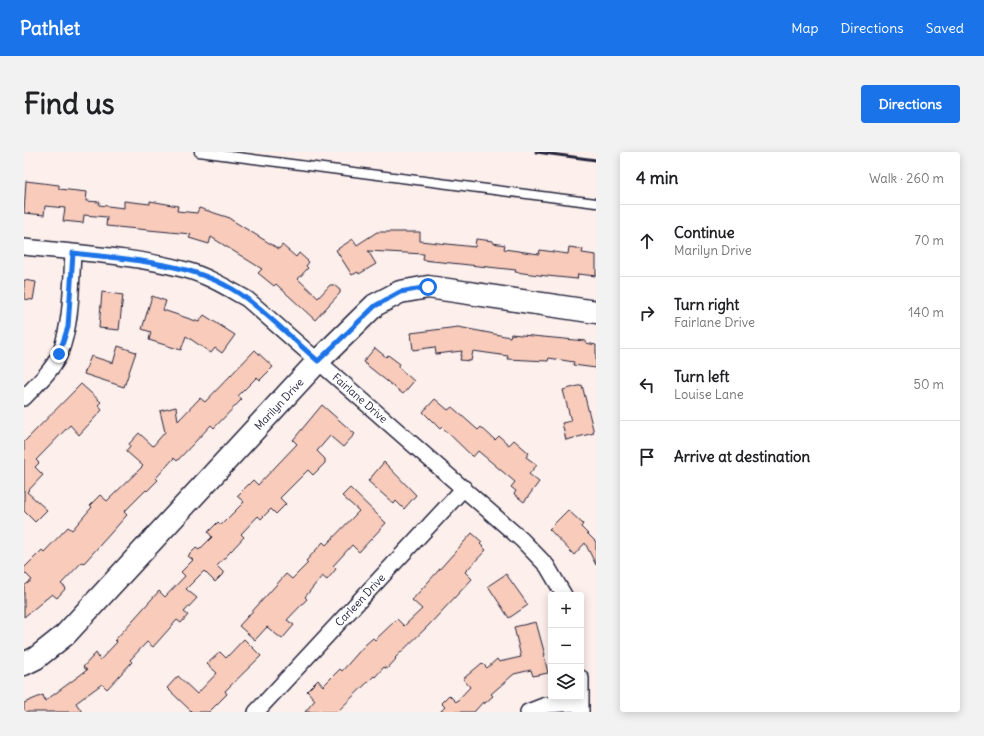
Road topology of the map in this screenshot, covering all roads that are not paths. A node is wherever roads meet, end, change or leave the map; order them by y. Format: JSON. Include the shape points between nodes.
{"nodes":[{"id":1,"x":199,"y":152,"type":"edge"},
{"id":2,"x":596,"y":203,"type":"edge"},
{"id":3,"x":24,"y":247,"type":"edge"},
{"id":4,"x":73,"y":253,"type":"junction"},
{"id":5,"x":596,"y":312,"type":"edge"},
{"id":6,"x":318,"y":361,"type":"junction"},
{"id":7,"x":24,"y":398,"type":"edge"},
{"id":8,"x":464,"y":488,"type":"junction"},
{"id":9,"x":562,"y":592,"type":"edge"},
{"id":10,"x":24,"y":664,"type":"edge"},
{"id":11,"x":581,"y":708,"type":"edge"},
{"id":12,"x":256,"y":712,"type":"edge"},
{"id":13,"x":528,"y":712,"type":"edge"}],
"edges":[{"from":1,"to":2,"type":"lane"},
{"from":3,"to":4,"type":"street","name":"Fairlane Drive"},
{"from":4,"to":6,"type":"street","name":"Fairlane Drive","via":[[149,262],[187,270],[218,282],[247,299]]},
{"from":4,"to":7,"type":"street","via":[[68,327],[59,354],[42,379]]},
{"from":5,"to":6,"type":"street","name":"Marilyn Drive","via":[[428,287],[400,292],[375,306]]},
{"from":6,"to":8,"type":"street","name":"Fairlane Drive"},
{"from":6,"to":10,"type":"street","name":"Marilyn Drive","via":[[66,635]]},
{"from":8,"to":9,"type":"street","name":"Fairlane Drive","via":[[547,566]]},
{"from":8,"to":12,"type":"street","name":"Carleen Drive"},
{"from":11,"to":13,"type":"street","via":[[546,705]]}]}
